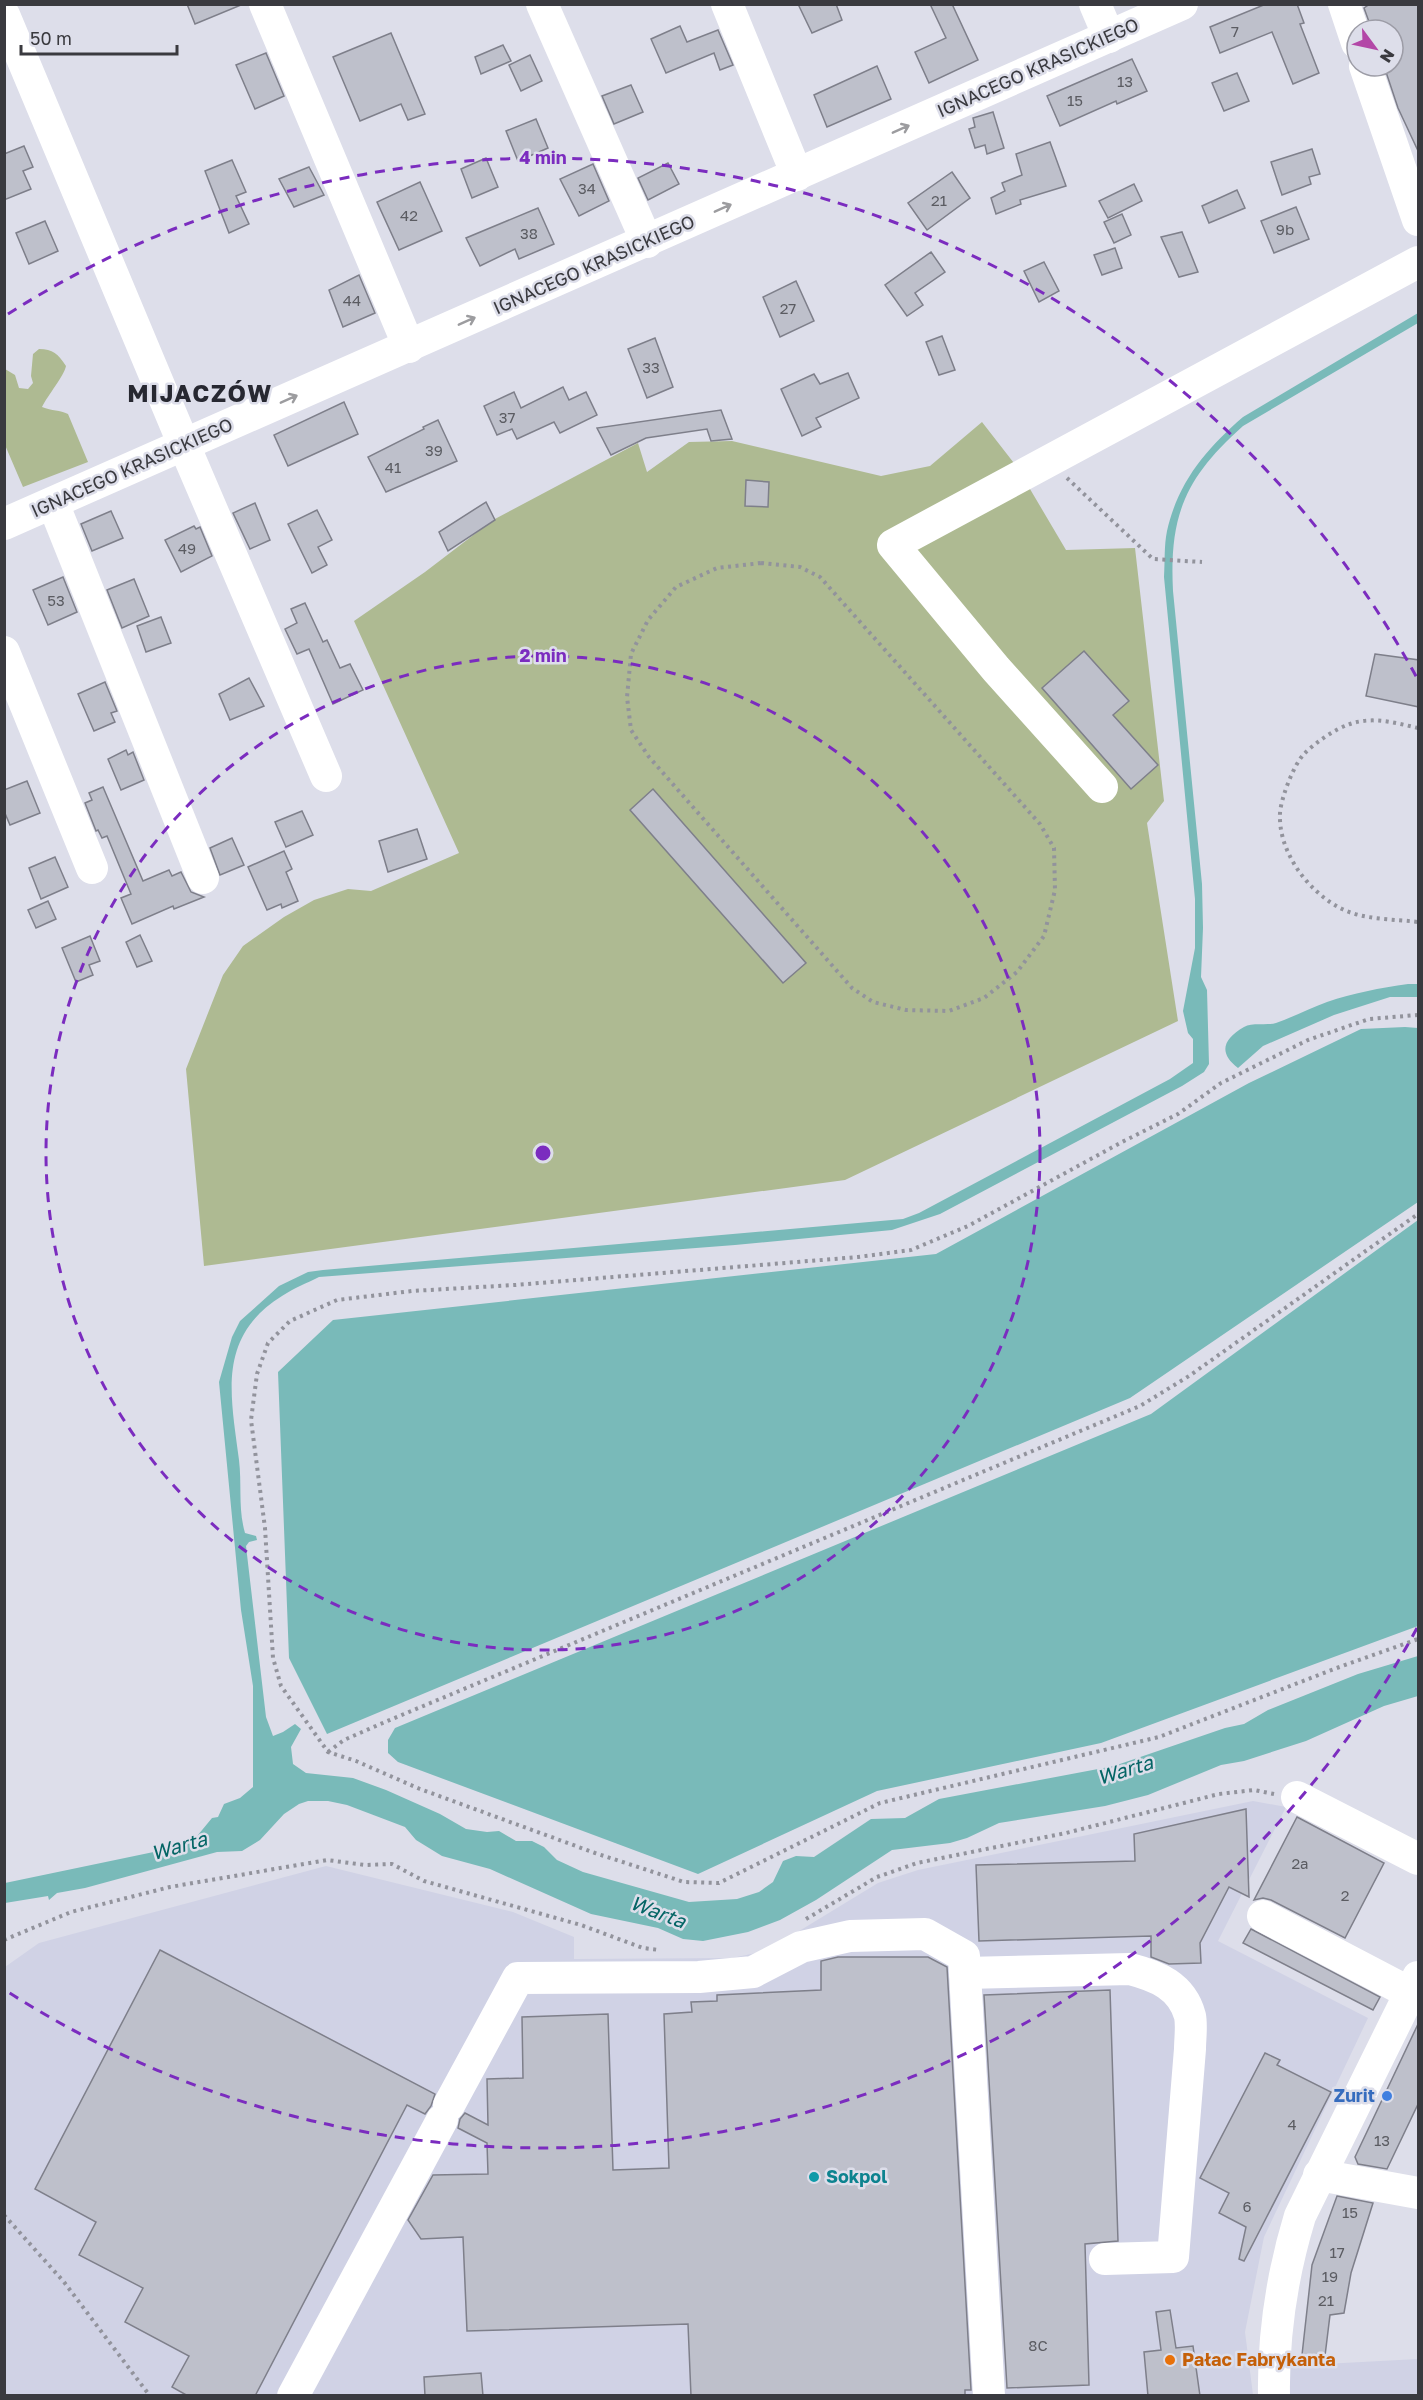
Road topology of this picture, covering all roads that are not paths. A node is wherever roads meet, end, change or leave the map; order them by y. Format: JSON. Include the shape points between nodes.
{"nodes":[{"id":1,"x":265,"y":4,"type":"edge"},
{"id":2,"x":542,"y":4,"type":"edge"},
{"id":3,"x":727,"y":4,"type":"edge"},
{"id":4,"x":1095,"y":4,"type":"edge"},
{"id":5,"x":1182,"y":4,"type":"edge"},
{"id":6,"x":4,"y":15,"type":"edge"},
{"id":7,"x":1108,"y":37,"type":"junction"},
{"id":8,"x":1369,"y":78,"type":"edge"},
{"id":9,"x":797,"y":175,"type":"junction"},
{"id":10,"x":1419,"y":220,"type":"edge"},
{"id":11,"x":647,"y":242,"type":"junction"},
{"id":12,"x":1419,"y":262,"type":"edge"},
{"id":13,"x":409,"y":346,"type":"junction"},
{"id":14,"x":184,"y":445,"type":"junction"},
{"id":15,"x":52,"y":502,"type":"junction"},
{"id":16,"x":4,"y":524,"type":"edge"},
{"id":17,"x":4,"y":652,"type":"edge"},
{"id":18,"x":326,"y":776,"type":"dead end"},
{"id":19,"x":1102,"y":787,"type":"dead end"},
{"id":20,"x":92,"y":868,"type":"dead end"},
{"id":21,"x":203,"y":878,"type":"dead end"},
{"id":22,"x":1297,"y":1797,"type":"road end"},
{"id":23,"x":1419,"y":1859,"type":"edge"},
{"id":24,"x":1263,"y":1916,"type":"dead end"},
{"id":25,"x":965,"y":1973,"type":"junction"},
{"id":26,"x":1414,"y":1985,"type":"edge"},
{"id":27,"x":1319,"y":2175,"type":"junction"},
{"id":28,"x":1419,"y":2193,"type":"edge"},
{"id":29,"x":1105,"y":2259,"type":"dead end"},
{"id":30,"x":293,"y":2396,"type":"edge"},
{"id":31,"x":989,"y":2396,"type":"edge"},
{"id":32,"x":1274,"y":2396,"type":"edge"}],
"edges":[{"from":1,"to":13,"type":"street"},
{"from":2,"to":11,"type":"street"},
{"from":3,"to":9,"type":"street"},
{"from":4,"to":7,"type":"street"},
{"from":5,"to":7,"type":"street","name":"IGNACEGO KRASICKIEGO"},
{"from":6,"to":14,"type":"street"},
{"from":9,"to":7,"type":"street","name":"IGNACEGO KRASICKIEGO","one_way":true},
{"from":8,"to":10,"type":"street"},
{"from":11,"to":9,"type":"street","name":"IGNACEGO KRASICKIEGO","one_way":true},
{"from":13,"to":11,"type":"street","name":"IGNACEGO KRASICKIEGO","one_way":true},
{"from":12,"to":19,"type":"street","via":[[893,545],[996,669]]},
{"from":14,"to":13,"type":"street","name":"IGNACEGO KRASICKIEGO","one_way":true},
{"from":14,"to":15,"type":"street","name":"IGNACEGO KRASICKIEGO"},
{"from":14,"to":18,"type":"street"},
{"from":15,"to":16,"type":"street","name":"IGNACEGO KRASICKIEGO"},
{"from":15,"to":21,"type":"street"},
{"from":17,"to":20,"type":"street"},
{"from":22,"to":23,"type":"street"},
{"from":24,"to":26,"type":"street"},
{"from":25,"to":29,"type":"street","via":[[1130,1969],[1155,1976],[1177,1989],[1190,2016],[1190,2049],[1173,2257]]},
{"from":25,"to":30,"type":"street","via":[[964,1956],[925,1934],[850,1936],[801,1947],[753,1972],[699,1977],[518,1978]]},
{"from":25,"to":31,"type":"street"},
{"from":26,"to":27,"type":"street"},
{"from":27,"to":28,"type":"street"},
{"from":27,"to":32,"type":"street","via":[[1300,2216],[1280,2295]]}]}
